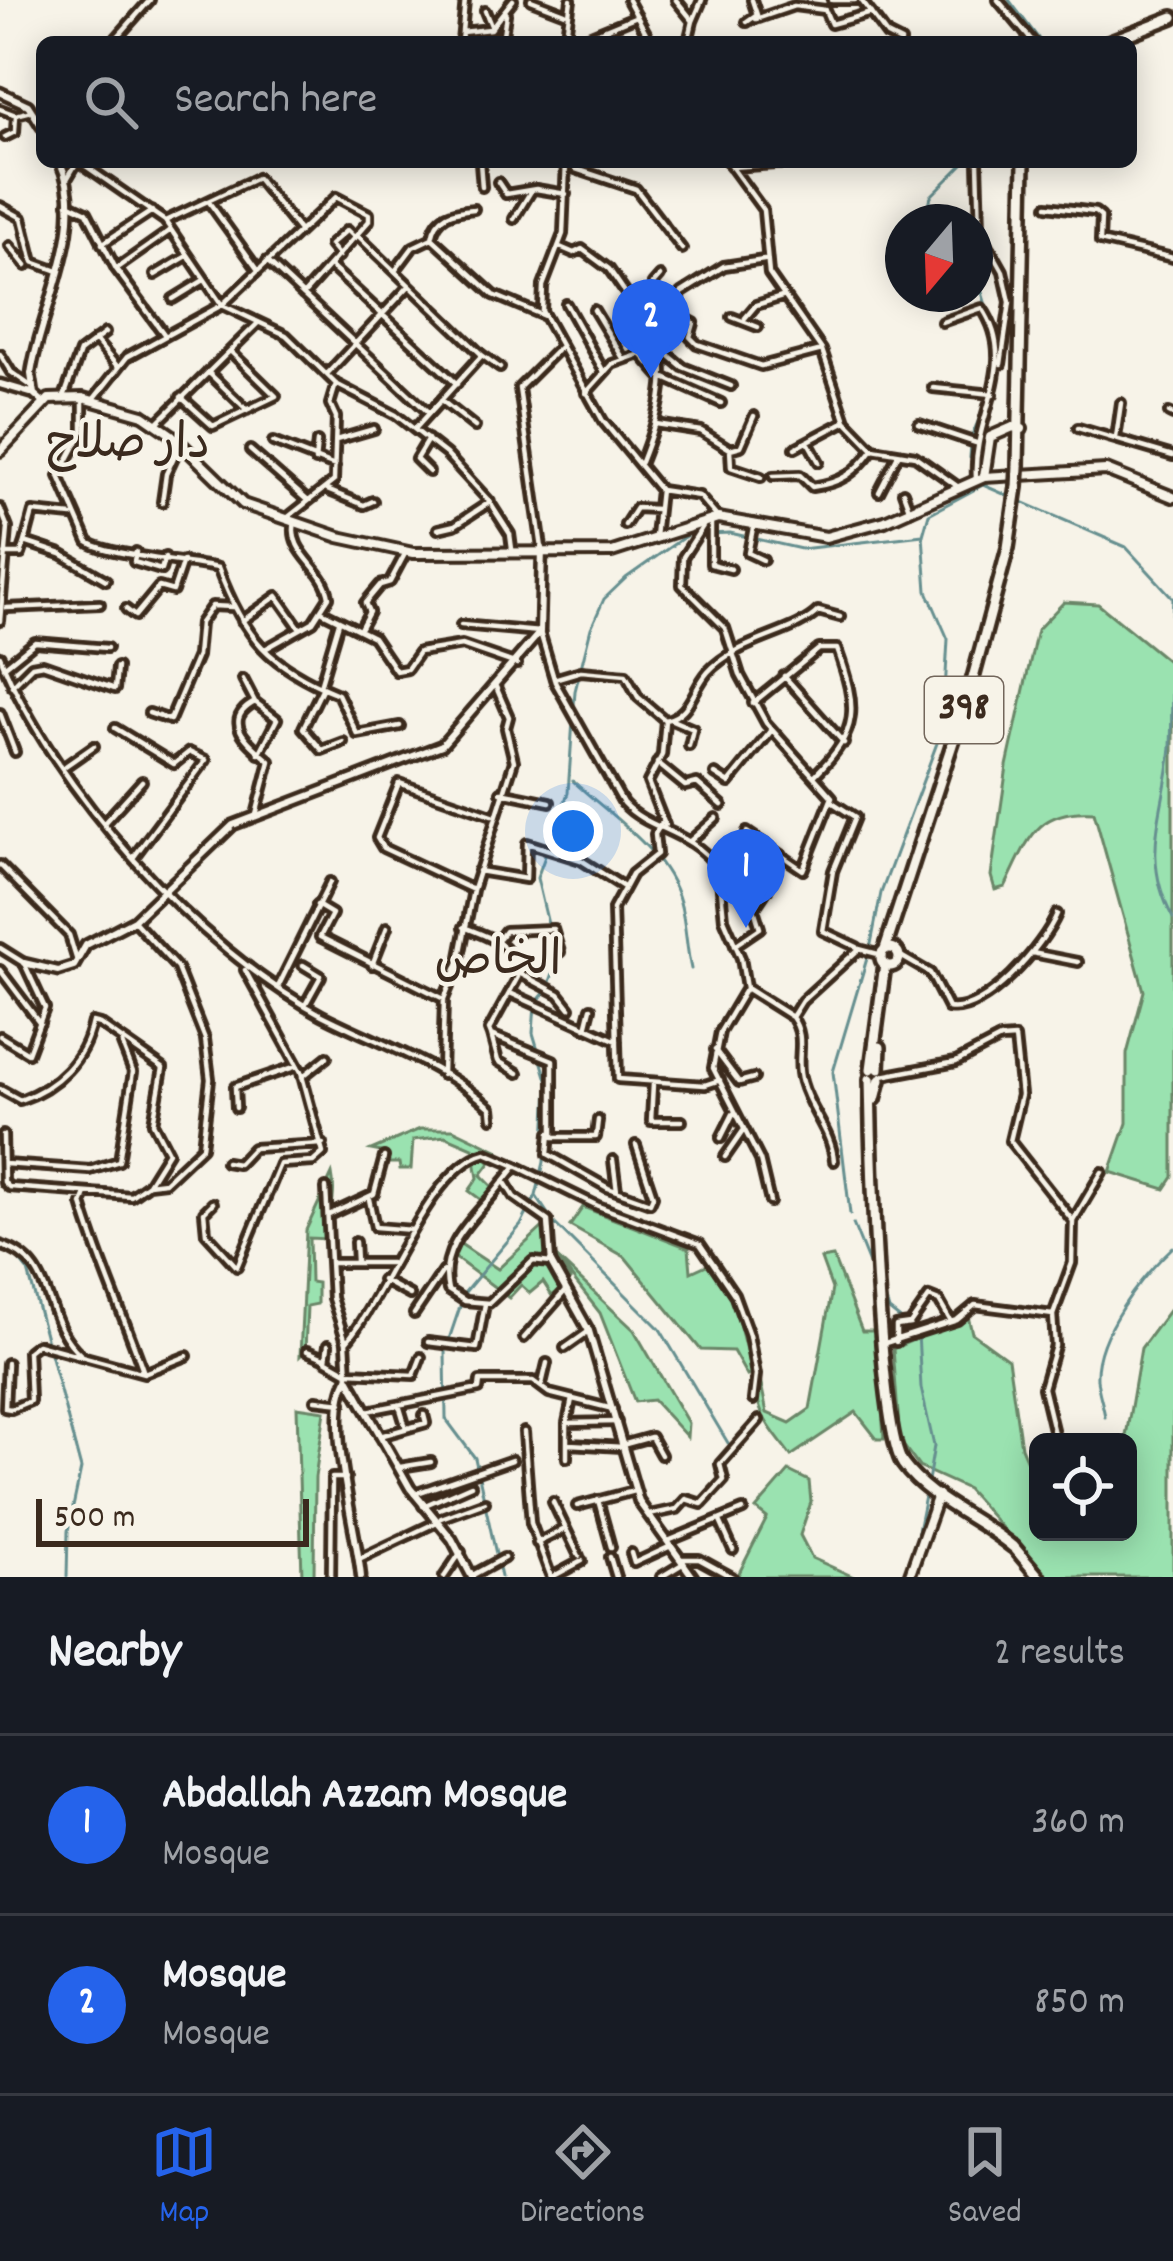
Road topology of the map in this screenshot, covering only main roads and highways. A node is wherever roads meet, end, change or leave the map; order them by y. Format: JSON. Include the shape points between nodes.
{"nodes":[{"id":1,"x":1173,"y":17,"type":"edge"},
{"id":2,"x":1124,"y":36,"type":"edge"},
{"id":3,"x":1024,"y":168,"type":"edge"},
{"id":4,"x":1022,"y":429,"type":"junction"},
{"id":5,"x":0,"y":451,"type":"edge"},
{"id":6,"x":980,"y":478,"type":"junction"},
{"id":7,"x":1173,"y":497,"type":"edge"},
{"id":8,"x":907,"y":1468,"type":"junction"},
{"id":9,"x":938,"y":1499,"type":"junction"},
{"id":10,"x":1013,"y":1546,"type":"junction"},
{"id":11,"x":909,"y":1577,"type":"edge"},
{"id":12,"x":1039,"y":1577,"type":"edge"}],
"edges":[{"from":1,"to":2,"type":"main road"},
{"from":3,"to":4,"type":"main road","number":"398"},
{"from":4,"to":6,"type":"main road","via":[[989,437]]},
{"from":4,"to":8,"type":"main road","number":"398","bridge":true,"via":[[1008,548],[884,988],[872,1128],[876,1218],[891,1342],[891,1435]]},
{"from":5,"to":6,"type":"main road","via":[[43,402],[88,399],[157,423],[237,500],[406,552],[612,552],[711,519],[826,537],[910,512]]},
{"from":6,"to":7,"type":"main road","via":[[1106,470]]},
{"from":8,"to":9,"type":"main road"},
{"from":8,"to":9,"type":"main road"},
{"from":9,"to":10,"type":"main road"},
{"from":9,"to":10,"type":"main road"},
{"from":9,"to":11,"type":"main road"},
{"from":10,"to":12,"type":"main road"}]}
